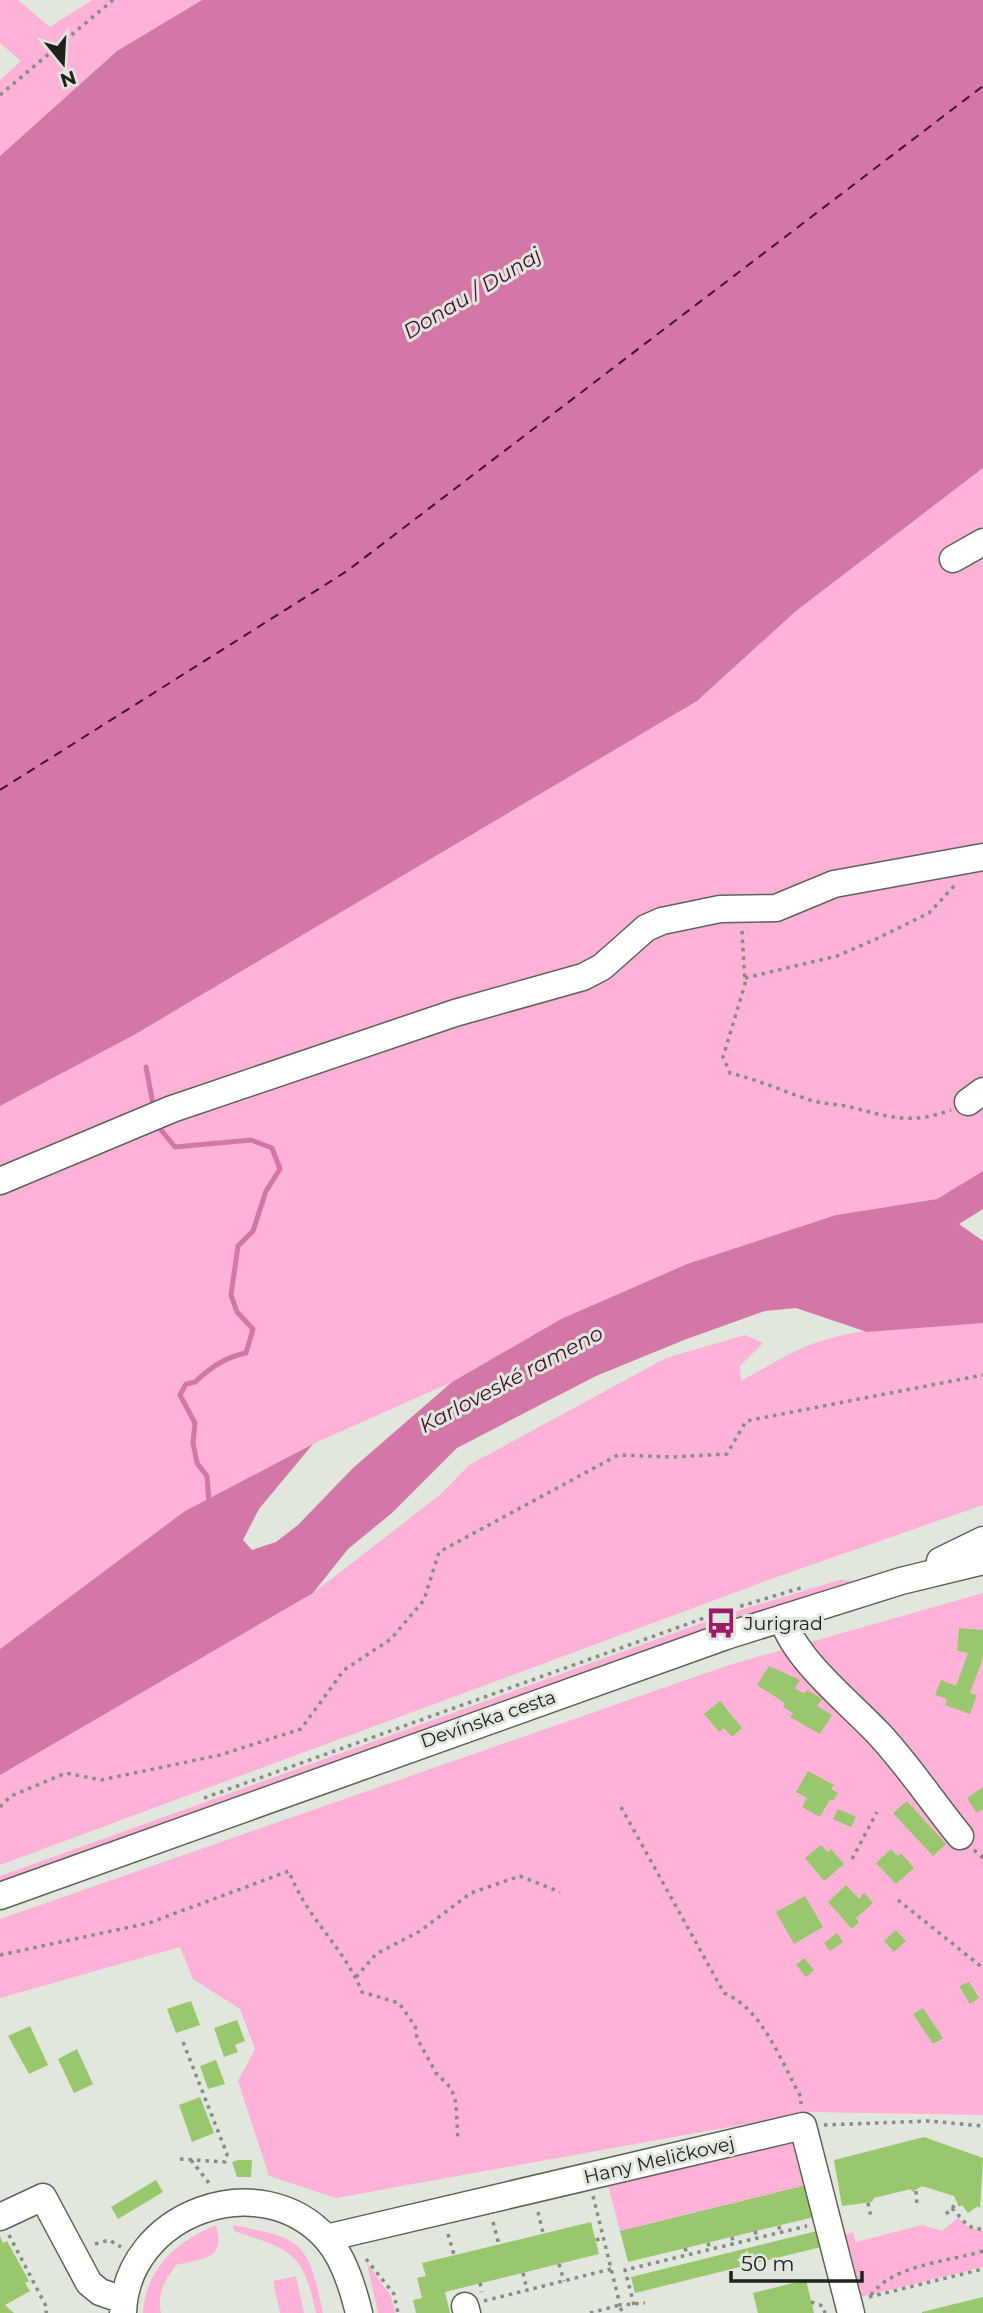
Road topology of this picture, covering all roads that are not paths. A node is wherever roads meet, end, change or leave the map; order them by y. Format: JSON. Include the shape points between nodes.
{"nodes":[{"id":1,"x":983,"y":542,"type":"edge"},
{"id":2,"x":953,"y":559,"type":"dead end"},
{"id":3,"x":983,"y":857,"type":"edge"},
{"id":4,"x":0,"y":1181,"type":"edge"},
{"id":5,"x":983,"y":1539,"type":"edge"},
{"id":6,"x":983,"y":1561,"type":"edge"},
{"id":7,"x":901,"y":1581,"type":"junction"},
{"id":8,"x":782,"y":1618,"type":"junction"},
{"id":9,"x":960,"y":1836,"type":"dead end"},
{"id":10,"x":0,"y":1896,"type":"edge"},
{"id":11,"x":3,"y":2223,"type":"edge"},
{"id":12,"x":326,"y":2238,"type":"junction"},
{"id":13,"x":123,"y":2306,"type":"edge"},
{"id":14,"x":848,"y":2306,"type":"edge"},
{"id":15,"x":359,"y":2313,"type":"edge"}],
"edges":[{"from":1,"to":2,"type":"street"},
{"from":3,"to":4,"type":"street","via":[[834,884],[776,908],[720,909],[662,921],[646,928],[602,967],[583,977],[455,1013],[172,1109]]},
{"from":5,"to":7,"type":"street"},
{"from":6,"to":7,"type":"street","name":"Devínska cesta"},
{"from":7,"to":8,"type":"street","name":"Devínska cesta"},
{"from":8,"to":9,"type":"street","via":[[787,1632],[825,1681],[881,1736]]},
{"from":8,"to":10,"type":"street","name":"Devínska cesta","via":[[368,1761]]},
{"from":11,"to":13,"type":"street","via":[[43,2197],[89,2283]]},
{"from":12,"to":13,"type":"street","via":[[278,2207],[245,2202],[213,2205],[183,2217],[156,2237],[140,2258]]},
{"from":12,"to":14,"type":"street","name":"Hany Meličkovej","via":[[803,2126]]},
{"from":12,"to":15,"type":"street","via":[[340,2259]]}]}
